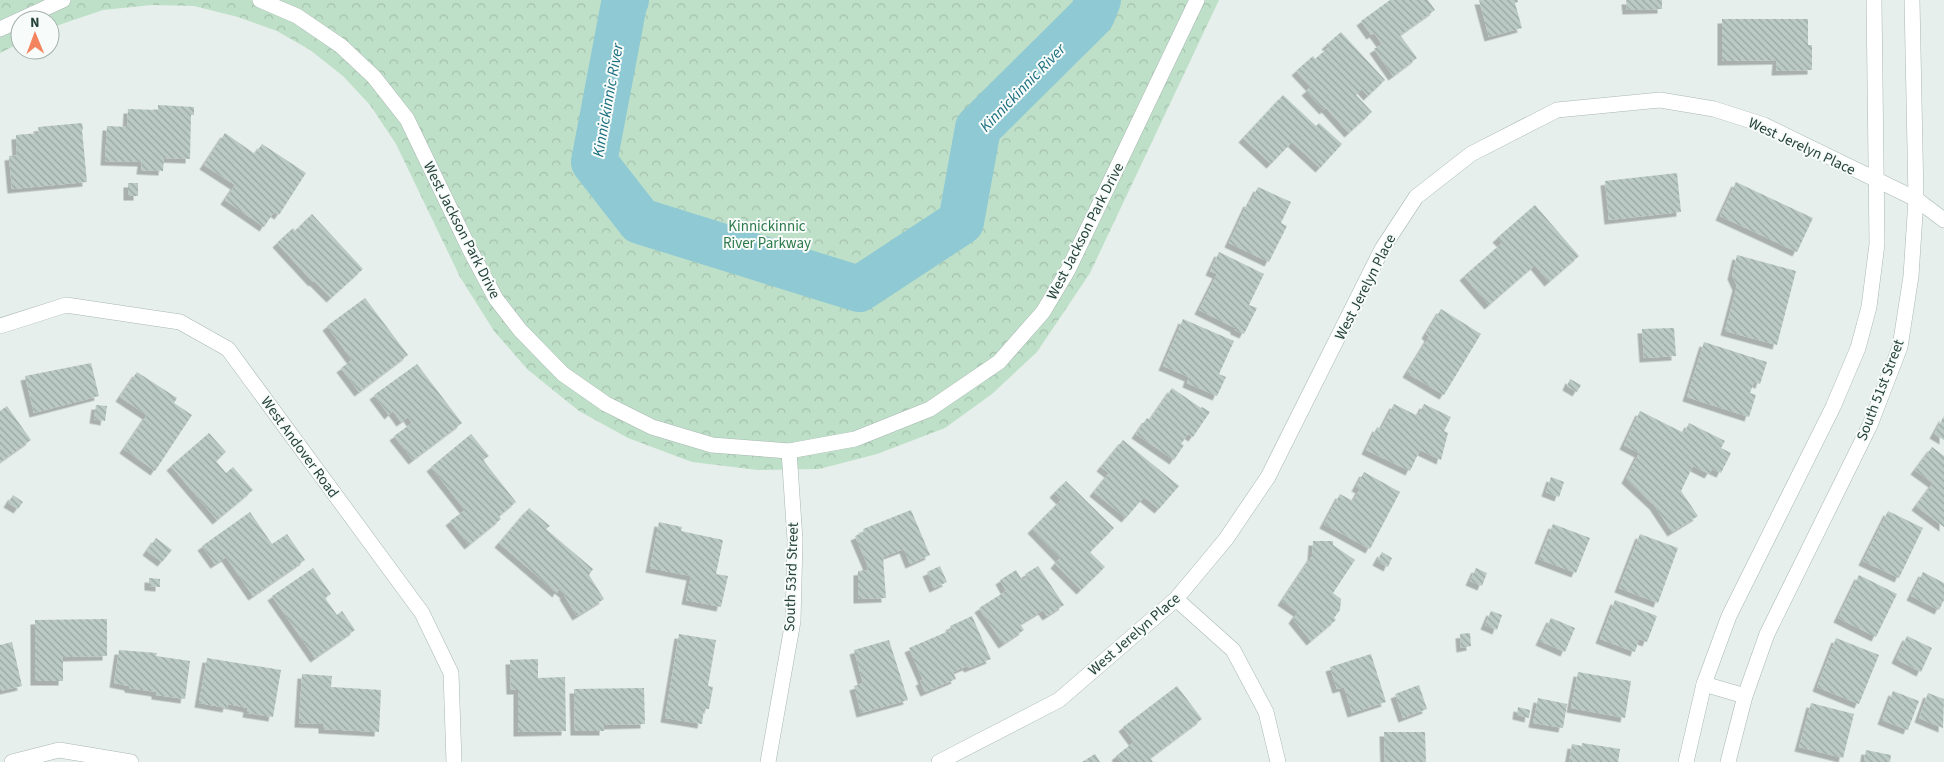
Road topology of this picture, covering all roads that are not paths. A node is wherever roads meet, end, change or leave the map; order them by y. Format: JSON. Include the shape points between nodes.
{"nodes":[{"id":1,"x":63,"y":0,"type":"edge"},
{"id":2,"x":260,"y":0,"type":"edge"},
{"id":3,"x":1197,"y":0,"type":"edge"},
{"id":4,"x":1874,"y":0,"type":"edge"},
{"id":5,"x":1912,"y":0,"type":"edge"},
{"id":6,"x":0,"y":29,"type":"edge"},
{"id":7,"x":1875,"y":179,"type":"junction"},
{"id":8,"x":1916,"y":199,"type":"junction"},
{"id":9,"x":1944,"y":220,"type":"edge"},
{"id":10,"x":0,"y":326,"type":"edge"},
{"id":11,"x":789,"y":451,"type":"junction"},
{"id":12,"x":1176,"y":600,"type":"junction"},
{"id":13,"x":1704,"y":684,"type":"junction"},
{"id":14,"x":1745,"y":696,"type":"junction"},
{"id":15,"x":12,"y":762,"type":"edge"},
{"id":16,"x":131,"y":762,"type":"edge"},
{"id":17,"x":454,"y":762,"type":"edge"},
{"id":18,"x":768,"y":762,"type":"edge"},
{"id":19,"x":939,"y":762,"type":"edge"},
{"id":20,"x":1278,"y":762,"type":"edge"},
{"id":21,"x":1686,"y":762,"type":"edge"},
{"id":22,"x":1728,"y":762,"type":"edge"}],
"edges":[{"from":1,"to":6,"type":"street"},
{"from":2,"to":11,"type":"street","name":"West Jackson Park Drive","via":[[296,16],[341,46],[374,77],[407,119],[496,299],[520,330],[563,374],[606,404],[652,427],[712,445]]},
{"from":3,"to":11,"type":"street","name":"West Jackson Park Drive","via":[[1068,270],[1043,312],[999,362],[930,409],[855,439]]},
{"from":4,"to":7,"type":"street"},
{"from":5,"to":8,"type":"street","name":"South 51st Street"},
{"from":7,"to":8,"type":"street","name":"West Jerelyn Place"},
{"from":7,"to":12,"type":"street","name":"West Jerelyn Place","via":[[1764,125],[1714,110],[1660,100],[1557,110],[1471,154],[1416,196],[1382,249],[1268,477],[1226,539]]},
{"from":7,"to":13,"type":"street","via":[[1877,244],[1869,307],[1858,348],[1833,407],[1729,616]]},
{"from":8,"to":9,"type":"street","name":"West Jerelyn Place"},
{"from":8,"to":14,"type":"street","name":"South 51st Street","via":[[1900,347],[1870,425],[1767,634]]},
{"from":10,"to":17,"type":"street","name":"West Andover Road","via":[[66,304],[180,322],[228,349],[422,613],[451,673]]},
{"from":11,"to":18,"type":"street","name":"South 53rd Street","via":[[794,540],[792,621]]},
{"from":12,"to":19,"type":"street","name":"West Jerelyn Place","via":[[1059,700]]},
{"from":12,"to":20,"type":"street","via":[[1233,650],[1266,712]]},
{"from":13,"to":14,"type":"street"},
{"from":13,"to":21,"type":"street"},
{"from":14,"to":22,"type":"street","name":"South 51st Street"},
{"from":15,"to":16,"type":"street","via":[[59,750]]}]}
